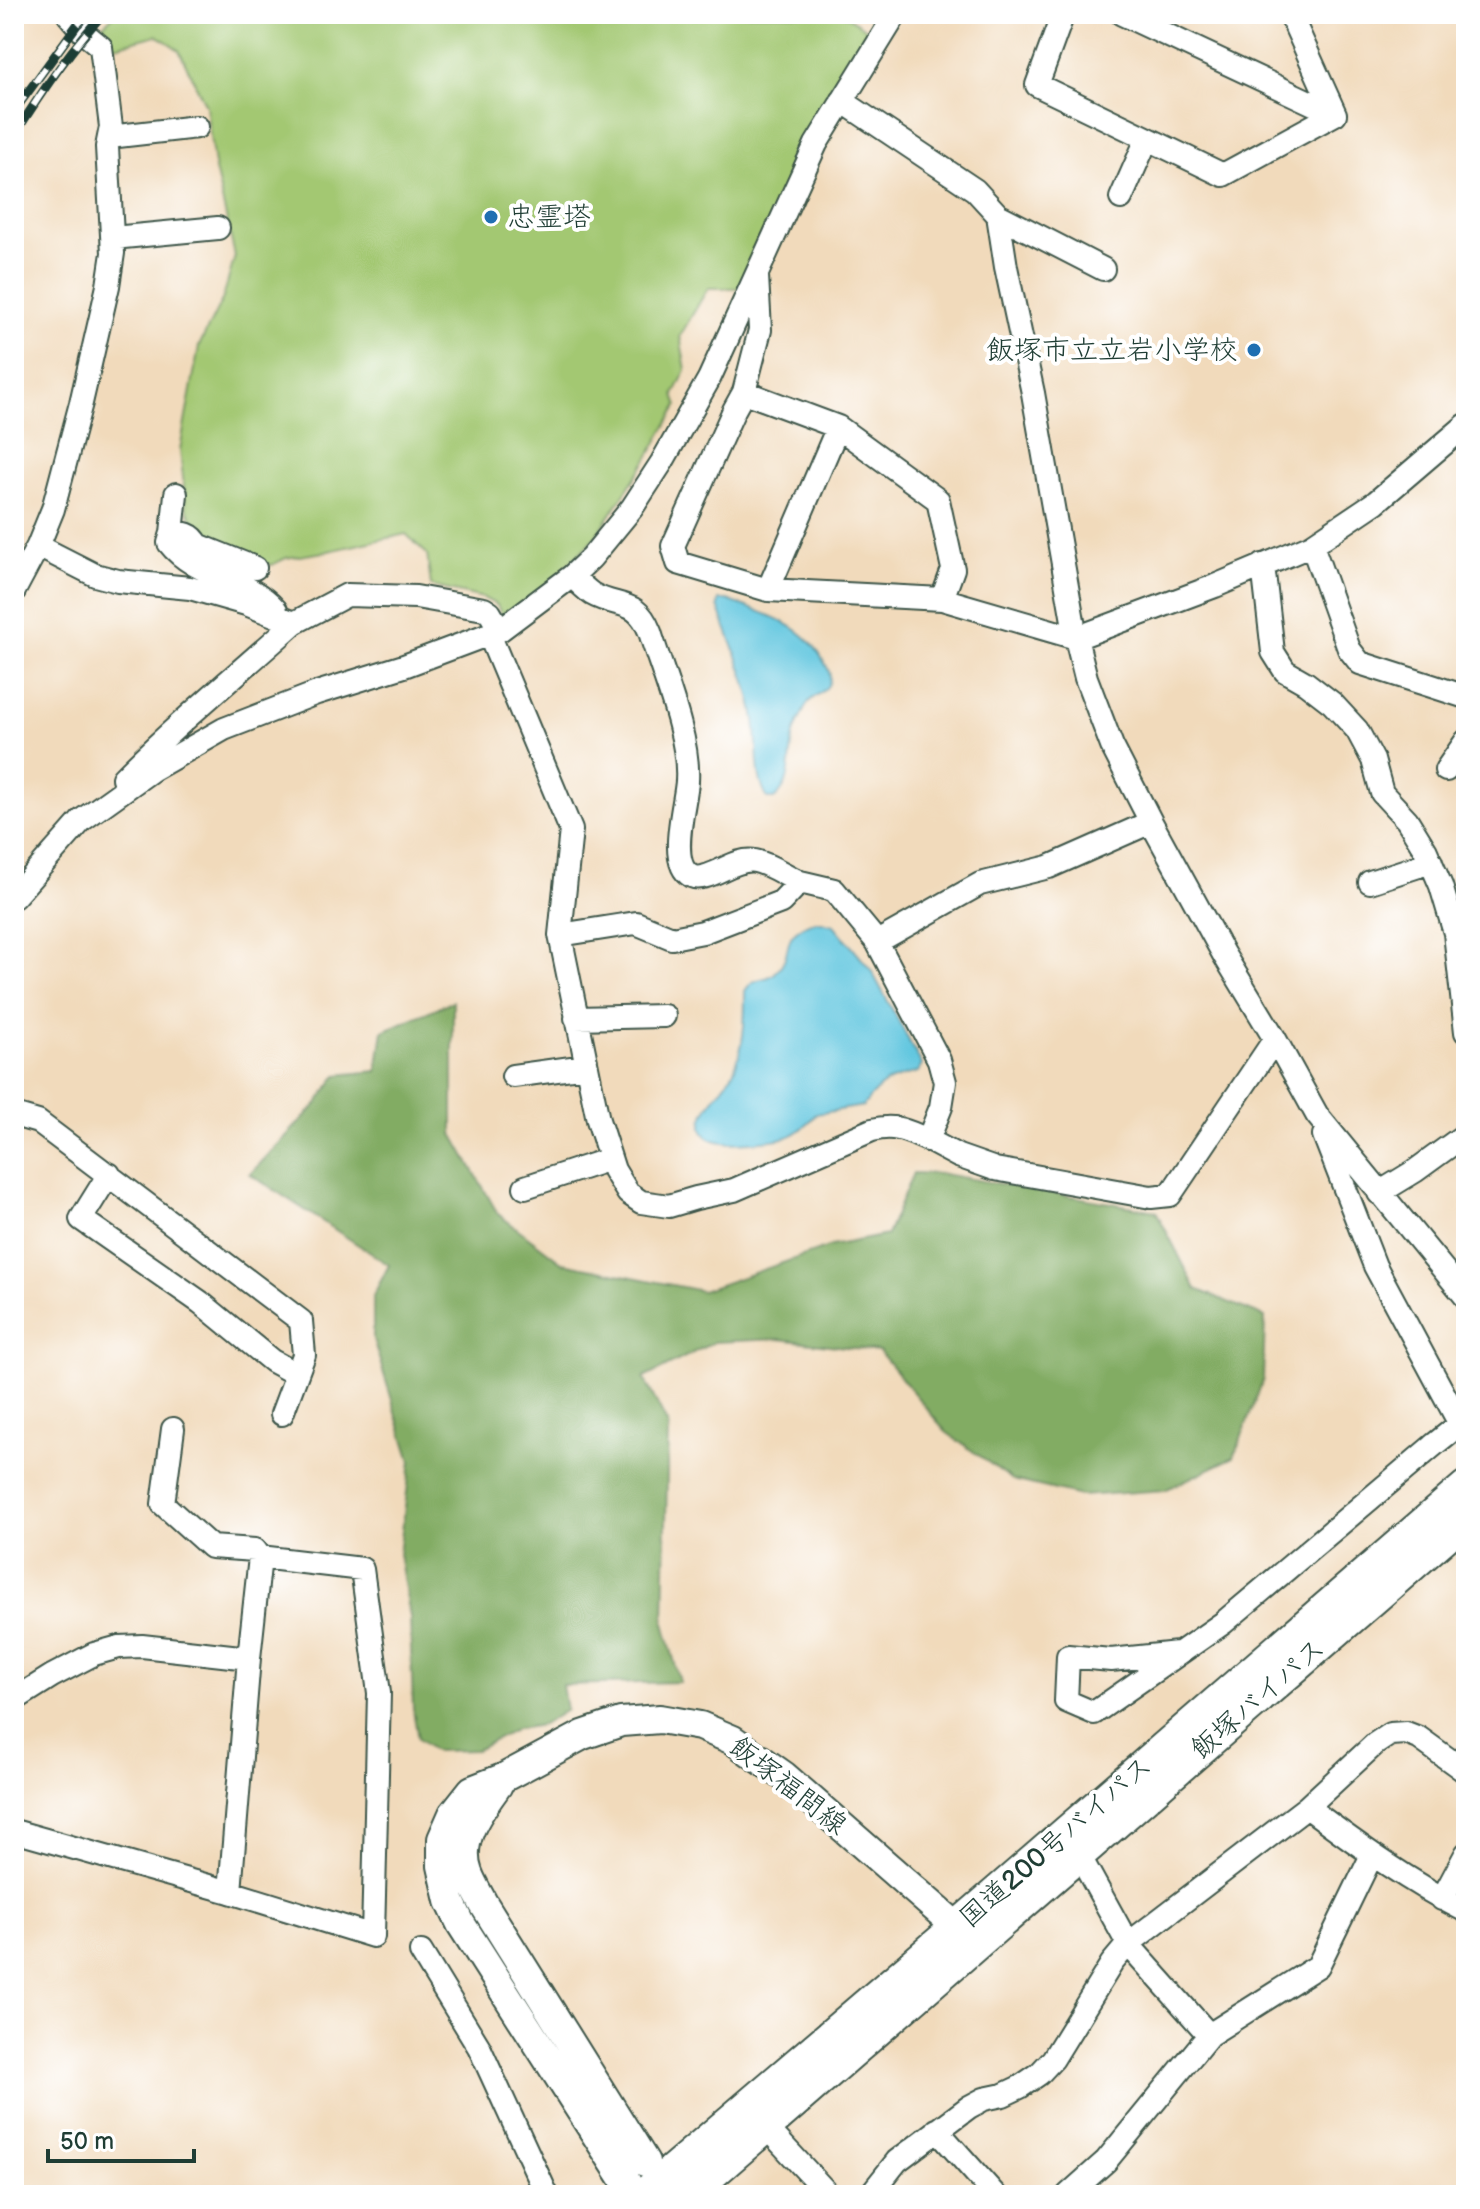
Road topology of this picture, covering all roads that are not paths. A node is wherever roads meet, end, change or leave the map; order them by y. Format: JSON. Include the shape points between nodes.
{"nodes":[{"id":1,"x":68,"y":14,"type":"edge"},
{"id":2,"x":896,"y":14,"type":"edge"},
{"id":3,"x":1063,"y":14,"type":"edge"},
{"id":4,"x":1122,"y":14,"type":"edge"},
{"id":5,"x":1290,"y":14,"type":"edge"},
{"id":6,"x":842,"y":101,"type":"junction"},
{"id":7,"x":1335,"y":114,"type":"junction"},
{"id":8,"x":197,"y":127,"type":"dead end"},
{"id":9,"x":1147,"y":139,"type":"junction"},
{"id":10,"x":108,"y":142,"type":"junction"},
{"id":11,"x":1121,"y":198,"type":"dead end"},
{"id":12,"x":998,"y":215,"type":"junction"},
{"id":13,"x":218,"y":228,"type":"dead end"},
{"id":14,"x":113,"y":238,"type":"junction"},
{"id":15,"x":1103,"y":269,"type":"dead end"},
{"id":16,"x":757,"y":270,"type":"junction"},
{"id":17,"x":744,"y":392,"type":"junction"},
{"id":18,"x":1466,"y":425,"type":"edge"},
{"id":19,"x":838,"y":427,"type":"junction"},
{"id":20,"x":176,"y":494,"type":"dead end"},
{"id":21,"x":172,"y":533,"type":"junction"},
{"id":22,"x":1312,"y":545,"type":"junction"},
{"id":23,"x":38,"y":546,"type":"junction"},
{"id":24,"x":1263,"y":565,"type":"junction"},
{"id":25,"x":255,"y":568,"type":"dead end"},
{"id":26,"x":572,"y":576,"type":"junction"},
{"id":27,"x":768,"y":590,"type":"junction"},
{"id":28,"x":14,"y":591,"type":"edge"},
{"id":29,"x":942,"y":599,"type":"junction"},
{"id":30,"x":290,"y":622,"type":"junction"},
{"id":31,"x":494,"y":632,"type":"junction"},
{"id":32,"x":1076,"y":638,"type":"junction"},
{"id":33,"x":1466,"y":697,"type":"edge"},
{"id":34,"x":1466,"y":741,"type":"edge"},
{"id":35,"x":1446,"y":770,"type":"dead end"},
{"id":36,"x":82,"y":820,"type":"junction"},
{"id":37,"x":1151,"y":822,"type":"junction"},
{"id":38,"x":1431,"y":862,"type":"junction"},
{"id":39,"x":800,"y":882,"type":"junction"},
{"id":40,"x":1370,"y":882,"type":"dead end"},
{"id":41,"x":14,"y":897,"type":"edge"},
{"id":42,"x":560,"y":935,"type":"junction"},
{"id":43,"x":877,"y":942,"type":"junction"},
{"id":44,"x":664,"y":1016,"type":"dead end"},
{"id":45,"x":576,"y":1018,"type":"junction"},
{"id":46,"x":1466,"y":1032,"type":"edge"},
{"id":47,"x":1275,"y":1039,"type":"junction"},
{"id":48,"x":586,"y":1066,"type":"junction"},
{"id":49,"x":513,"y":1076,"type":"dead end"},
{"id":50,"x":14,"y":1115,"type":"edge"},
{"id":51,"x":1317,"y":1115,"type":"junction"},
{"id":52,"x":1466,"y":1134,"type":"edge"},
{"id":53,"x":928,"y":1140,"type":"junction"},
{"id":54,"x":610,"y":1159,"type":"junction"},
{"id":55,"x":109,"y":1174,"type":"junction"},
{"id":56,"x":525,"y":1187,"type":"dead end"},
{"id":57,"x":1379,"y":1193,"type":"junction"},
{"id":58,"x":1466,"y":1297,"type":"edge"},
{"id":59,"x":296,"y":1374,"type":"junction"},
{"id":60,"x":282,"y":1414,"type":"dead end"},
{"id":61,"x":1463,"y":1422,"type":"edge"},
{"id":62,"x":173,"y":1429,"type":"dead end"},
{"id":63,"x":1466,"y":1487,"type":"edge"},
{"id":64,"x":1466,"y":1518,"type":"edge"},
{"id":65,"x":260,"y":1557,"type":"junction"},
{"id":66,"x":1178,"y":1653,"type":"junction"},
{"id":67,"x":249,"y":1658,"type":"junction"},
{"id":68,"x":14,"y":1700,"type":"edge"},
{"id":69,"x":1466,"y":1772,"type":"edge"},
{"id":70,"x":503,"y":1778,"type":"junction"},
{"id":71,"x":1307,"y":1807,"type":"junction"},
{"id":72,"x":14,"y":1831,"type":"edge"},
{"id":73,"x":1073,"y":1844,"type":"junction"},
{"id":74,"x":1466,"y":1854,"type":"edge"},
{"id":75,"x":1372,"y":1855,"type":"junction"},
{"id":76,"x":230,"y":1892,"type":"junction"},
{"id":77,"x":1442,"y":1899,"type":"junction"},
{"id":78,"x":1466,"y":1911,"type":"edge"},
{"id":79,"x":957,"y":1927,"type":"junction"},
{"id":80,"x":1128,"y":1944,"type":"junction"},
{"id":81,"x":421,"y":1952,"type":"dead end"},
{"id":82,"x":1209,"y":2035,"type":"junction"},
{"id":83,"x":766,"y":2127,"type":"junction"},
{"id":84,"x":937,"y":2130,"type":"junction"},
{"id":85,"x":645,"y":2162,"type":"dead end"},
{"id":86,"x":635,"y":2189,"type":"edge"},
{"id":87,"x":547,"y":2195,"type":"edge"},
{"id":88,"x":687,"y":2195,"type":"edge"},
{"id":89,"x":829,"y":2195,"type":"edge"},
{"id":90,"x":870,"y":2195,"type":"edge"},
{"id":91,"x":995,"y":2195,"type":"edge"},
{"id":92,"x":1068,"y":2195,"type":"edge"}],
"edges":[{"from":1,"to":10,"type":"street","via":[[101,47],[111,127]]},
{"from":2,"to":6,"type":"street"},
{"from":3,"to":9,"type":"street","via":[[1037,85]]},
{"from":4,"to":7,"type":"street"},
{"from":5,"to":7,"type":"street"},
{"from":6,"to":12,"type":"street","via":[[975,190]]},
{"from":6,"to":16,"type":"street"},
{"from":7,"to":9,"type":"street","via":[[1223,175]]},
{"from":8,"to":10,"type":"street"},
{"from":9,"to":11,"type":"street"},
{"from":10,"to":14,"type":"street"},
{"from":12,"to":15,"type":"street"},
{"from":12,"to":32,"type":"street"},
{"from":13,"to":14,"type":"street"},
{"from":14,"to":23,"type":"street","via":[[108,286],[81,403]]},
{"from":16,"to":17,"type":"street","via":[[760,330]]},
{"from":16,"to":26,"type":"street","via":[[709,379],[662,462],[610,537]]},
{"from":17,"to":19,"type":"street"},
{"from":17,"to":27,"type":"street","via":[[673,546],[678,563]]},
{"from":18,"to":22,"type":"street","via":[[1376,502]]},
{"from":19,"to":27,"type":"street"},
{"from":19,"to":29,"type":"street","via":[[938,500],[953,569]]},
{"from":20,"to":21,"type":"street"},
{"from":21,"to":25,"type":"street","via":[[187,534],[198,545]]},
{"from":21,"to":30,"type":"street","via":[[169,543],[179,556],[255,590]]},
{"from":22,"to":24,"type":"street"},
{"from":22,"to":33,"type":"street","via":[[1349,649],[1360,663]]},
{"from":23,"to":28,"type":"street"},
{"from":23,"to":30,"type":"street","via":[[95,575],[190,588]]},
{"from":24,"to":32,"type":"street"},
{"from":24,"to":38,"type":"street","via":[[1273,652],[1285,671],[1332,703],[1357,730],[1382,793],[1407,820]]},
{"from":26,"to":31,"type":"street"},
{"from":26,"to":39,"type":"street","via":[[592,594],[636,610],[650,632],[686,747],[680,821],[683,868],[697,877],[755,861]]},
{"from":27,"to":29,"type":"street"},
{"from":29,"to":32,"type":"street"},
{"from":30,"to":31,"type":"street","via":[[347,595],[416,597],[484,609]]},
{"from":30,"to":36,"type":"street"},
{"from":31,"to":36,"type":"street","via":[[224,729],[152,770]]},
{"from":31,"to":42,"type":"street","via":[[571,830]]},
{"from":32,"to":37,"type":"street","via":[[1112,746]]},
{"from":34,"to":35,"type":"street"},
{"from":36,"to":41,"type":"street"},
{"from":37,"to":43,"type":"street","via":[[1049,867],[980,884]]},
{"from":37,"to":47,"type":"street"},
{"from":38,"to":40,"type":"street"},
{"from":38,"to":46,"type":"street","via":[[1455,933]]},
{"from":39,"to":42,"type":"street","via":[[781,902],[703,932],[672,938],[636,923]]},
{"from":39,"to":43,"type":"street","via":[[834,890]]},
{"from":42,"to":45,"type":"street"},
{"from":43,"to":53,"type":"street","via":[[939,1060],[945,1082]]},
{"from":44,"to":45,"type":"street"},
{"from":45,"to":48,"type":"street"},
{"from":47,"to":51,"type":"street"},
{"from":47,"to":53,"type":"street","via":[[1170,1195],[1151,1197],[995,1169]]},
{"from":48,"to":49,"type":"street"},
{"from":48,"to":54,"type":"street"},
{"from":50,"to":55,"type":"street","via":[[38,1122]]},
{"from":51,"to":57,"type":"street"},
{"from":51,"to":61,"type":"street","via":[[1375,1266]]},
{"from":52,"to":57,"type":"street"},
{"from":53,"to":54,"type":"street","via":[[897,1127],[872,1130],[734,1190],[669,1206],[641,1202],[628,1193]]},
{"from":54,"to":56,"type":"street"},
{"from":55,"to":59,"type":"street","via":[[301,1321],[304,1355]]},
{"from":55,"to":59,"type":"street","via":[[81,1219]]},
{"from":57,"to":58,"type":"street"},
{"from":59,"to":60,"type":"street"},
{"from":61,"to":66,"type":"street","via":[[1223,1623]]},
{"from":62,"to":65,"type":"street","via":[[163,1504],[211,1547],[255,1550]]},
{"from":63,"to":73,"type":"highway","name":"国道200号バイパス"},
{"from":64,"to":73,"type":"highway","name":"飯塚バイパス"},
{"from":65,"to":67,"type":"street"},
{"from":65,"to":76,"type":"street","via":[[362,1569],[379,1693],[373,1936]]},
{"from":66,"to":66,"type":"street","via":[[1094,1713],[1066,1701],[1068,1656],[1111,1660]]},
{"from":67,"to":68,"type":"street","via":[[119,1647],[94,1654]]},
{"from":67,"to":76,"type":"street"},
{"from":69,"to":71,"type":"street","via":[[1419,1738],[1390,1734]]},
{"from":70,"to":79,"type":"main road","name":"飯塚福間線","via":[[583,1735],[621,1722],[660,1719],[700,1726],[733,1740],[784,1776]]},
{"from":70,"to":85,"type":"main road","name":"飯塚福間線","via":[[471,1824],[467,1870]]},
{"from":70,"to":86,"type":"main road","name":"飯塚福間線","via":[[472,1790],[442,1839],[450,1901]]},
{"from":71,"to":75,"type":"street"},
{"from":71,"to":80,"type":"street"},
{"from":72,"to":76,"type":"street"},
{"from":73,"to":79,"type":"highway","name":"国道200号バイパス"},
{"from":73,"to":80,"type":"street"},
{"from":73,"to":83,"type":"highway","name":"飯塚バイパス"},
{"from":74,"to":77,"type":"street"},
{"from":75,"to":77,"type":"street"},
{"from":75,"to":82,"type":"street","via":[[1318,1966]]},
{"from":77,"to":78,"type":"street"},
{"from":79,"to":86,"type":"highway","name":"国道200号バイパス"},
{"from":80,"to":82,"type":"street"},
{"from":80,"to":84,"type":"street","via":[[1039,2074],[969,2107]]},
{"from":81,"to":87,"type":"street","via":[[479,2047]]},
{"from":82,"to":92,"type":"street","via":[[1106,2161]]},
{"from":83,"to":88,"type":"highway","name":"飯塚バイパス"},
{"from":83,"to":89,"type":"street"},
{"from":84,"to":90,"type":"street","via":[[897,2161]]},
{"from":84,"to":91,"type":"street"}]}
